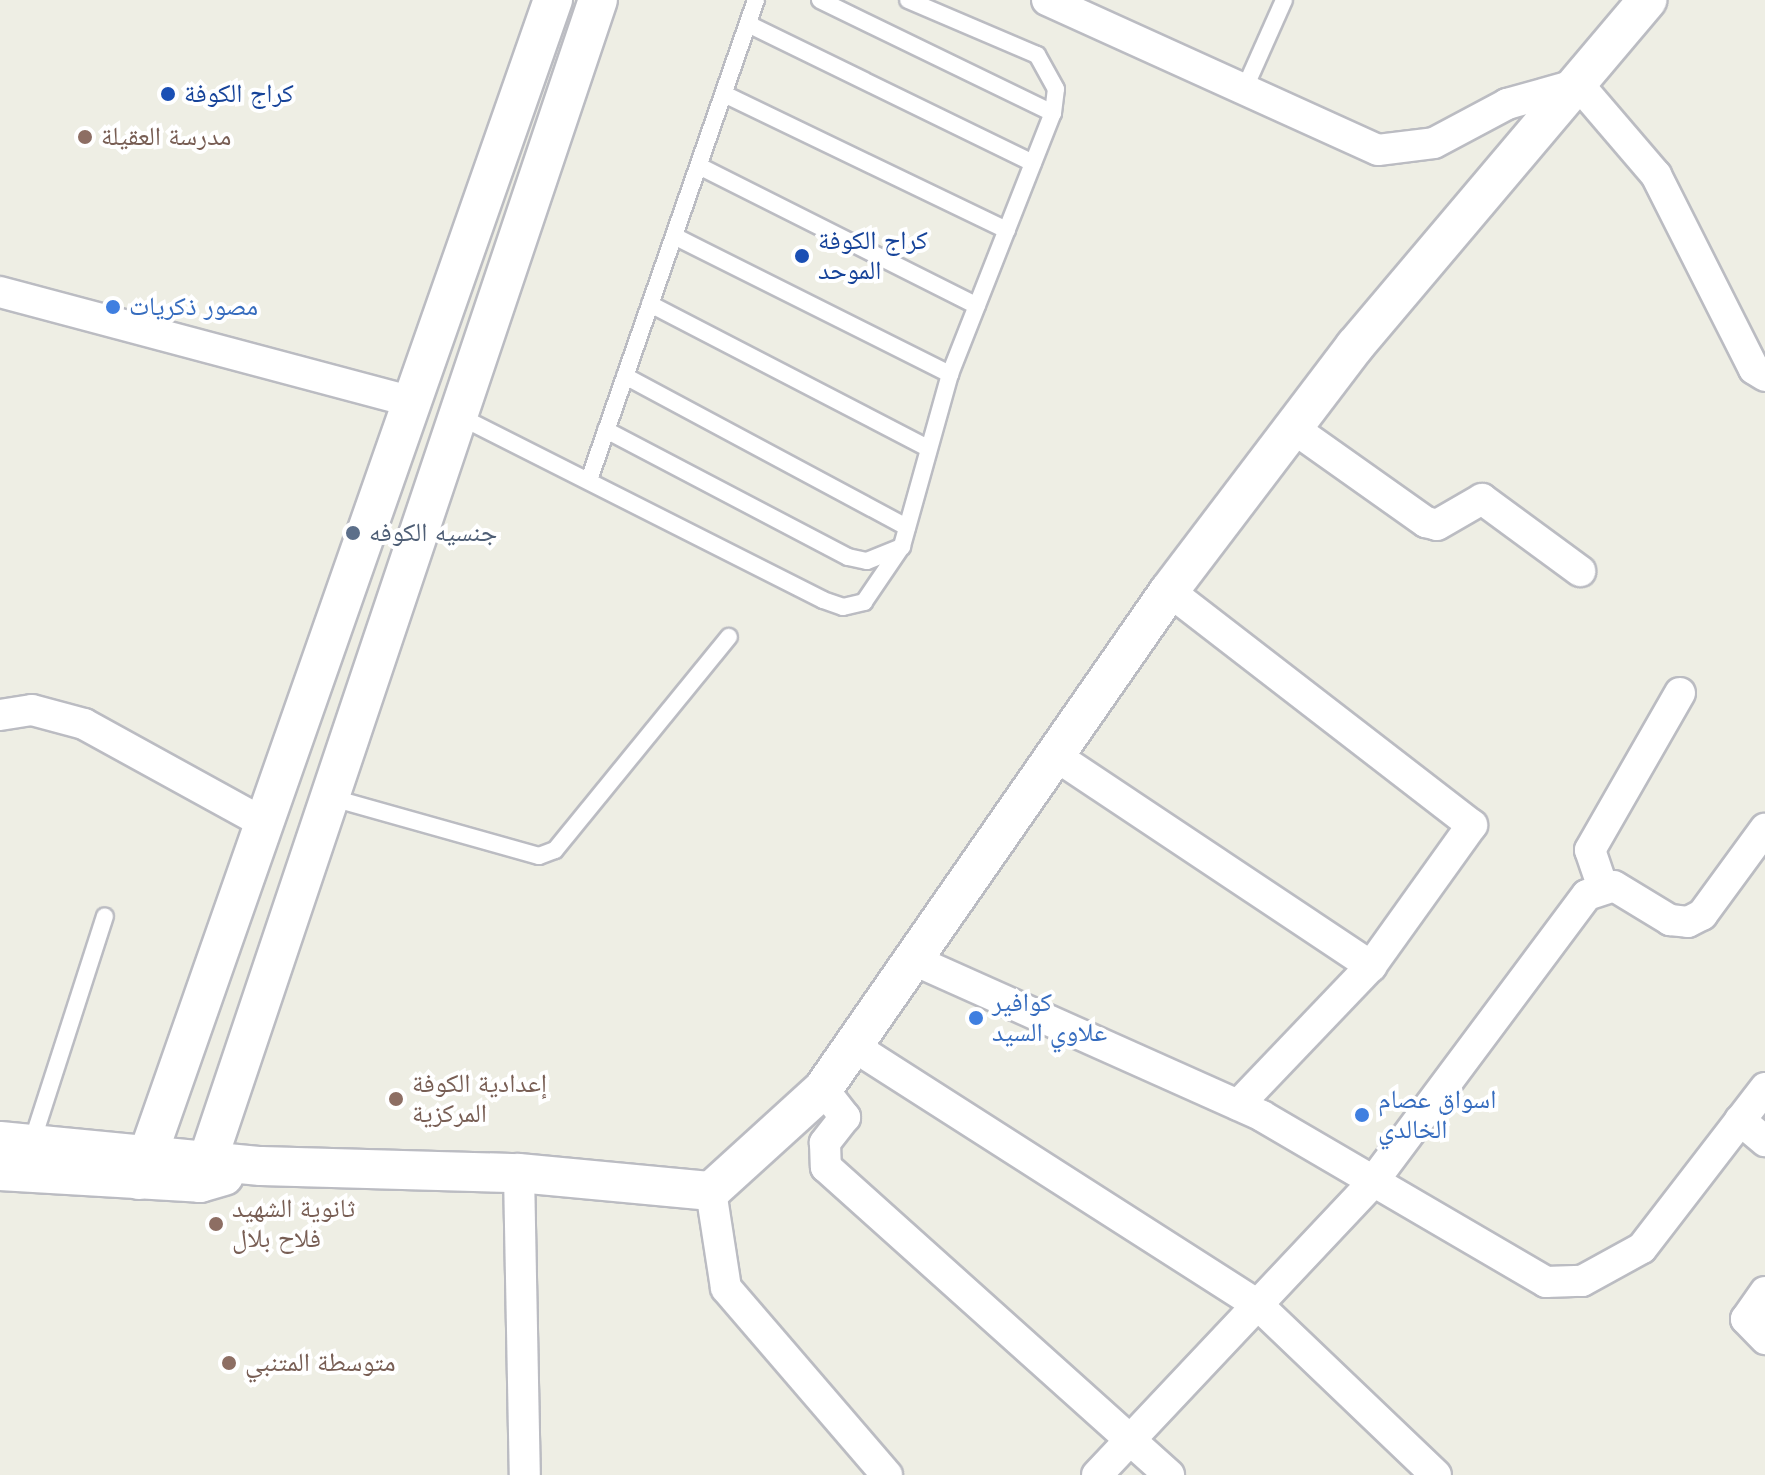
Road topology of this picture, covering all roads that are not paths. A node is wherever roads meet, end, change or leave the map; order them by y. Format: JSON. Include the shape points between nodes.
{"nodes":[{"id":1,"x":553,"y":0,"type":"edge"},
{"id":2,"x":598,"y":0,"type":"edge"},
{"id":3,"x":756,"y":0,"type":"edge"},
{"id":4,"x":820,"y":0,"type":"edge"},
{"id":5,"x":908,"y":0,"type":"edge"},
{"id":6,"x":1047,"y":0,"type":"edge"},
{"id":7,"x":1284,"y":0,"type":"edge"},
{"id":8,"x":1647,"y":0,"type":"edge"},
{"id":9,"x":748,"y":24,"type":"junction"},
{"id":10,"x":1578,"y":84,"type":"junction"},
{"id":11,"x":1244,"y":90,"type":"junction"},
{"id":12,"x":724,"y":94,"type":"junction"},
{"id":13,"x":1053,"y":113,"type":"junction"},
{"id":14,"x":1033,"y":163,"type":"junction"},
{"id":15,"x":699,"y":166,"type":"junction"},
{"id":16,"x":1007,"y":230,"type":"junction"},
{"id":17,"x":674,"y":236,"type":"junction"},
{"id":18,"x":0,"y":292,"type":"edge"},
{"id":19,"x":650,"y":304,"type":"junction"},
{"id":20,"x":977,"y":306,"type":"junction"},
{"id":21,"x":950,"y":374,"type":"junction"},
{"id":22,"x":625,"y":376,"type":"junction"},
{"id":23,"x":1765,"y":376,"type":"edge"},
{"id":24,"x":412,"y":402,"type":"junction"},
{"id":25,"x":454,"y":414,"type":"junction"},
{"id":26,"x":1293,"y":428,"type":"junction"},
{"id":27,"x":606,"y":430,"type":"junction"},
{"id":28,"x":928,"y":448,"type":"junction"},
{"id":29,"x":589,"y":480,"type":"junction"},
{"id":30,"x":907,"y":527,"type":"junction"},
{"id":31,"x":902,"y":546,"type":"junction"},
{"id":32,"x":1580,"y":571,"type":"dead end"},
{"id":33,"x":1169,"y":591,"type":"junction"},
{"id":34,"x":729,"y":637,"type":"dead end"},
{"id":35,"x":1680,"y":693,"type":"dead end"},
{"id":36,"x":2,"y":711,"type":"edge"},
{"id":37,"x":1056,"y":756,"type":"junction"},
{"id":38,"x":327,"y":796,"type":"junction"},
{"id":39,"x":262,"y":822,"type":"junction"},
{"id":40,"x":1765,"y":829,"type":"edge"},
{"id":41,"x":1603,"y":888,"type":"junction"},
{"id":42,"x":105,"y":916,"type":"dead end"},
{"id":43,"x":916,"y":961,"type":"junction"},
{"id":44,"x":1371,"y":966,"type":"junction"},
{"id":45,"x":850,"y":1044,"type":"junction"},
{"id":46,"x":1765,"y":1088,"type":"edge"},
{"id":47,"x":823,"y":1089,"type":"junction"},
{"id":48,"x":1238,"y":1105,"type":"junction"},
{"id":49,"x":1740,"y":1120,"type":"junction"},
{"id":50,"x":1765,"y":1141,"type":"edge"},
{"id":51,"x":16,"y":1142,"type":"edge"},
{"id":52,"x":142,"y":1167,"type":"junction"},
{"id":53,"x":203,"y":1170,"type":"junction"},
{"id":54,"x":0,"y":1171,"type":"edge"},
{"id":55,"x":519,"y":1173,"type":"junction"},
{"id":56,"x":1372,"y":1183,"type":"junction"},
{"id":57,"x":711,"y":1191,"type":"junction"},
{"id":58,"x":1765,"y":1292,"type":"edge"},
{"id":59,"x":1258,"y":1305,"type":"junction"},
{"id":60,"x":1765,"y":1339,"type":"edge"},
{"id":61,"x":1129,"y":1433,"type":"junction"},
{"id":62,"x":525,"y":1475,"type":"edge"},
{"id":63,"x":887,"y":1475,"type":"edge"},
{"id":64,"x":1097,"y":1475,"type":"edge"},
{"id":65,"x":1169,"y":1475,"type":"edge"},
{"id":66,"x":1436,"y":1475,"type":"edge"}],
"edges":[{"from":1,"to":24,"type":"street"},
{"from":2,"to":25,"type":"street"},
{"from":3,"to":9,"type":"lane"},
{"from":4,"to":13,"type":"lane"},
{"from":5,"to":13,"type":"lane","via":[[1037,55],[1056,89]]},
{"from":6,"to":11,"type":"street"},
{"from":7,"to":11,"type":"lane"},
{"from":8,"to":10,"type":"street"},
{"from":9,"to":12,"type":"lane"},
{"from":9,"to":14,"type":"lane"},
{"from":10,"to":11,"type":"street","via":[[1507,104],[1434,143],[1378,150]]},
{"from":10,"to":23,"type":"street","via":[[1656,175],[1754,369]]},
{"from":10,"to":26,"type":"street"},
{"from":12,"to":15,"type":"lane"},
{"from":12,"to":16,"type":"lane"},
{"from":13,"to":14,"type":"lane"},
{"from":14,"to":16,"type":"lane"},
{"from":15,"to":17,"type":"lane"},
{"from":15,"to":20,"type":"lane"},
{"from":16,"to":20,"type":"lane"},
{"from":17,"to":19,"type":"lane"},
{"from":17,"to":21,"type":"lane"},
{"from":18,"to":24,"type":"street"},
{"from":19,"to":22,"type":"lane"},
{"from":19,"to":28,"type":"lane"},
{"from":20,"to":21,"type":"lane"},
{"from":21,"to":28,"type":"lane"},
{"from":22,"to":27,"type":"lane"},
{"from":22,"to":30,"type":"lane"},
{"from":24,"to":39,"type":"street"},
{"from":25,"to":29,"type":"lane"},
{"from":25,"to":38,"type":"street"},
{"from":26,"to":32,"type":"street","via":[[1426,522],[1437,525],[1482,499]]},
{"from":26,"to":33,"type":"street"},
{"from":27,"to":29,"type":"lane"},
{"from":27,"to":31,"type":"lane","via":[[848,557],[867,561]]},
{"from":28,"to":30,"type":"lane"},
{"from":29,"to":31,"type":"lane","via":[[843,607],[878,588]]},
{"from":30,"to":31,"type":"lane"},
{"from":33,"to":37,"type":"street"},
{"from":33,"to":44,"type":"street","via":[[1472,825]]},
{"from":34,"to":38,"type":"lane","via":[[583,823],[547,853]]},
{"from":35,"to":41,"type":"street","via":[[1590,850]]},
{"from":36,"to":39,"type":"street","via":[[84,724]]},
{"from":37,"to":43,"type":"street"},
{"from":37,"to":44,"type":"street"},
{"from":38,"to":53,"type":"street"},
{"from":39,"to":52,"type":"street"},
{"from":40,"to":41,"type":"street","via":[[1702,915],[1688,922],[1670,920],[1614,886]]},
{"from":41,"to":56,"type":"street","via":[[1587,895]]},
{"from":42,"to":51,"type":"lane"},
{"from":43,"to":45,"type":"street"},
{"from":43,"to":48,"type":"street"},
{"from":44,"to":48,"type":"street"},
{"from":45,"to":47,"type":"street"},
{"from":45,"to":59,"type":"street"},
{"from":46,"to":49,"type":"street"},
{"from":47,"to":57,"type":"street"},
{"from":47,"to":61,"type":"street","via":[[845,1117],[825,1143],[826,1167]]},
{"from":48,"to":56,"type":"street"},
{"from":49,"to":50,"type":"street"},
{"from":49,"to":56,"type":"street","via":[[1642,1248],[1582,1281],[1546,1282]]},
{"from":51,"to":52,"type":"street"},
{"from":52,"to":53,"type":"street"},
{"from":52,"to":54,"type":"street"},
{"from":53,"to":55,"type":"street","via":[[261,1166]]},
{"from":55,"to":57,"type":"street"},
{"from":55,"to":62,"type":"street"},
{"from":56,"to":59,"type":"street"},
{"from":57,"to":63,"type":"street","via":[[726,1288]]},
{"from":58,"to":60,"type":"street","via":[[1746,1319]]},
{"from":59,"to":61,"type":"street"},
{"from":59,"to":66,"type":"street"},
{"from":61,"to":64,"type":"street"},
{"from":61,"to":65,"type":"street"}]}
